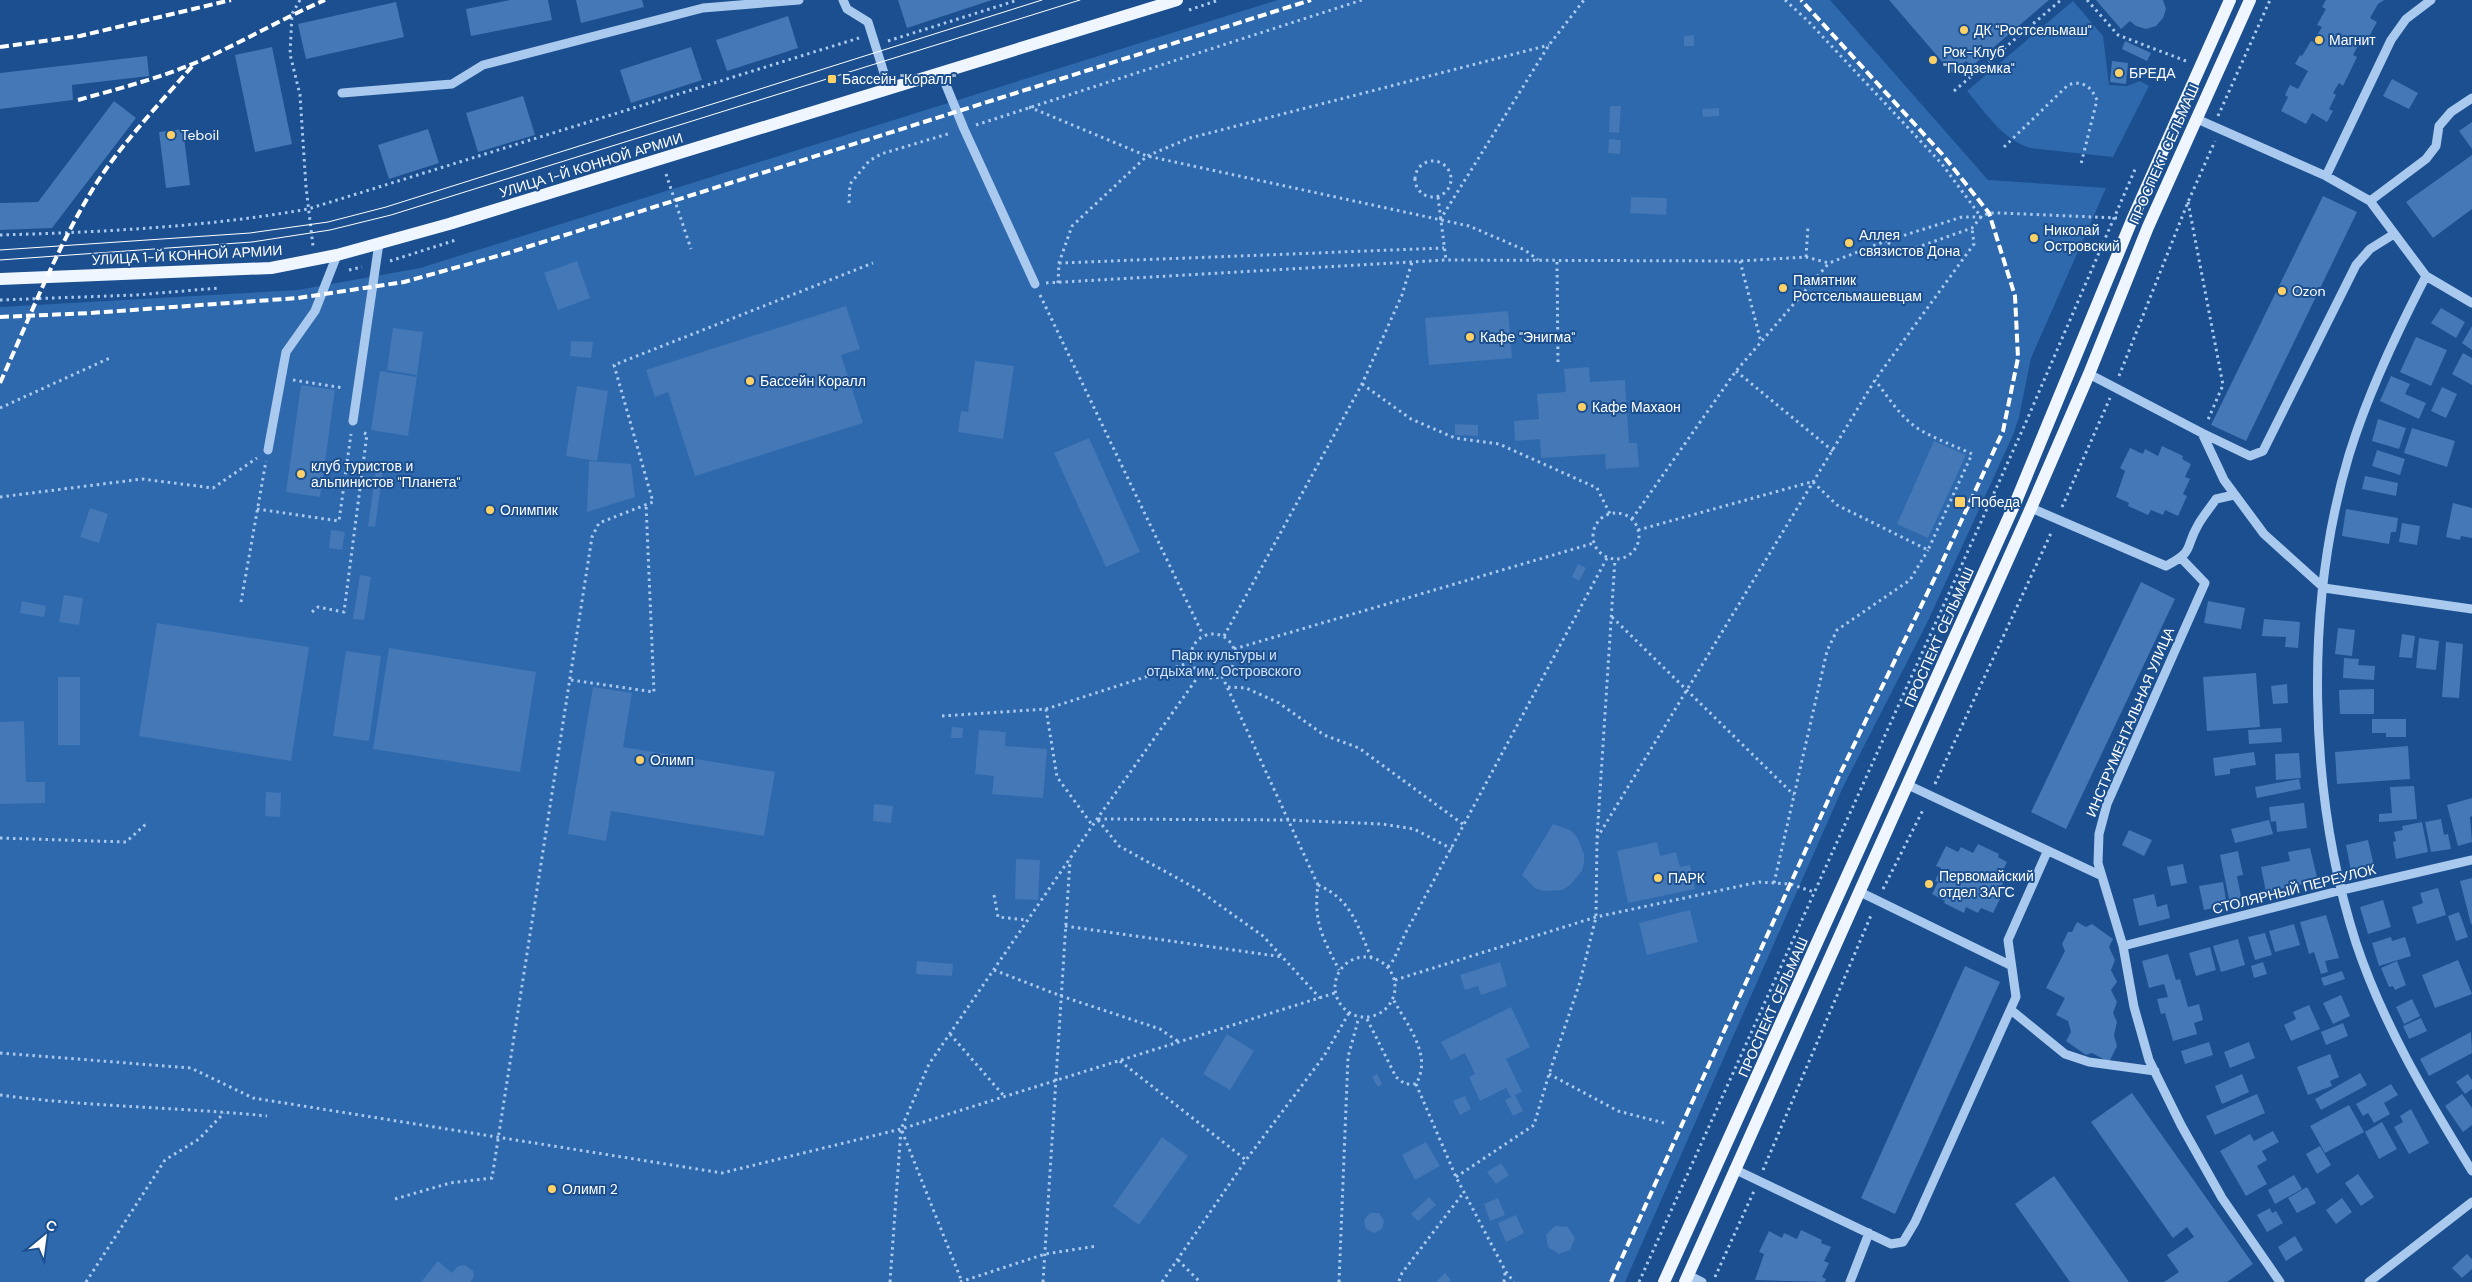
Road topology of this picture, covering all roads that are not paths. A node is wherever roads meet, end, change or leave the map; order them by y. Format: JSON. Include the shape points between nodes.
{"nodes":[{"id":1,"x":799,"y":0,"type":"edge"},
{"id":2,"x":843,"y":0,"type":"edge"},
{"id":3,"x":1177,"y":0,"type":"edge"},
{"id":4,"x":2230,"y":0,"type":"edge"},
{"id":5,"x":2250,"y":0,"type":"edge"},
{"id":6,"x":2431,"y":0,"type":"edge"},
{"id":7,"x":941,"y":73,"type":"junction"},
{"id":8,"x":889,"y":89,"type":"junction"},
{"id":9,"x":342,"y":93,"type":"dead end"},
{"id":10,"x":2472,"y":98,"type":"edge"},
{"id":11,"x":2197,"y":118,"type":"junction"},
{"id":12,"x":2326,"y":176,"type":"junction"},
{"id":13,"x":2370,"y":201,"type":"junction"},
{"id":14,"x":2394,"y":234,"type":"junction"},
{"id":15,"x":380,"y":243,"type":"junction"},
{"id":16,"x":338,"y":255,"type":"junction"},
{"id":17,"x":2426,"y":276,"type":"junction"},
{"id":18,"x":0,"y":279,"type":"edge"},
{"id":19,"x":1035,"y":284,"type":"road end"},
{"id":20,"x":2472,"y":303,"type":"edge"},
{"id":21,"x":2089,"y":374,"type":"junction"},
{"id":22,"x":352,"y":425,"type":"road end"},
{"id":23,"x":2202,"y":433,"type":"junction"},
{"id":24,"x":268,"y":450,"type":"road end"},
{"id":25,"x":2234,"y":495,"type":"junction"},
{"id":26,"x":2031,"y":508,"type":"junction"},
{"id":27,"x":2181,"y":558,"type":"junction"},
{"id":28,"x":2324,"y":588,"type":"junction"},
{"id":29,"x":2472,"y":609,"type":"edge"},
{"id":30,"x":1908,"y":785,"type":"junction"},
{"id":31,"x":2047,"y":852,"type":"junction"},
{"id":32,"x":2472,"y":860,"type":"edge"},
{"id":33,"x":2102,"y":876,"type":"junction"},
{"id":34,"x":2342,"y":890,"type":"junction"},
{"id":35,"x":1860,"y":892,"type":"junction"},
{"id":36,"x":2123,"y":946,"type":"junction"},
{"id":37,"x":2010,"y":965,"type":"junction"},
{"id":38,"x":2011,"y":1010,"type":"junction"},
{"id":39,"x":2154,"y":1071,"type":"junction"},
{"id":40,"x":1734,"y":1169,"type":"junction"},
{"id":41,"x":2472,"y":1171,"type":"edge"},
{"id":42,"x":2472,"y":1202,"type":"edge"},
{"id":43,"x":1869,"y":1233,"type":"junction"},
{"id":44,"x":1686,"y":1278,"type":"edge"},
{"id":45,"x":1664,"y":1282,"type":"edge"},
{"id":46,"x":1702,"y":1282,"type":"edge"},
{"id":47,"x":1850,"y":1282,"type":"edge"},
{"id":48,"x":2280,"y":1282,"type":"edge"},
{"id":49,"x":2369,"y":1282,"type":"edge"}],
"edges":[{"from":1,"to":9,"type":"street","via":[[703,8],[483,65],[452,84]]},
{"from":2,"to":8,"type":"street","via":[[847,9],[868,22]]},
{"from":3,"to":7,"type":"main road","name":"УЛИЦА 1-Й КОННОЙ АРМИИ"},
{"from":4,"to":45,"type":"main road","name":"ПРОСПЕКТ СЕЛЬМАШ","via":[[2132,220],[2017,500]]},
{"from":5,"to":11,"type":"main road","name":"ПРОСПЕКТ СЕЛЬМАШ"},
{"from":6,"to":12,"type":"street","via":[[2406,19],[2391,40]]},
{"from":7,"to":8,"type":"main road","name":"УЛИЦА 1-Й КОННОЙ АРМИИ"},
{"from":7,"to":19,"type":"street"},
{"from":8,"to":15,"type":"main road","name":"УЛИЦА 1-Й КОННОЙ АРМИИ"},
{"from":10,"to":13,"type":"street","via":[[2451,112],[2439,126],[2436,146],[2426,159]]},
{"from":11,"to":12,"type":"street"},
{"from":11,"to":21,"type":"main road","name":"ПРОСПЕКТ СЕЛЬМАШ","via":[[2148,227]]},
{"from":12,"to":13,"type":"street"},
{"from":13,"to":14,"type":"street"},
{"from":14,"to":17,"type":"street"},
{"from":14,"to":23,"type":"street","via":[[2370,249],[2356,265],[2263,452],[2250,456]]},
{"from":15,"to":16,"type":"main road","name":"УЛИЦА 1-Й КОННОЙ АРМИИ"},
{"from":15,"to":22,"type":"street"},
{"from":16,"to":18,"type":"main road","name":"УЛИЦА 1-Й КОННОЙ АРМИИ","via":[[271,268]]},
{"from":16,"to":24,"type":"street","via":[[315,311],[286,352]]},
{"from":17,"to":20,"type":"street"},
{"from":17,"to":28,"type":"street","via":[[2368,400],[2349,456],[2333,521]]},
{"from":21,"to":23,"type":"street"},
{"from":21,"to":26,"type":"main road","name":"ПРОСПЕКТ СЕЛЬМАШ"},
{"from":23,"to":25,"type":"street"},
{"from":25,"to":27,"type":"street","via":[[2216,499],[2197,526],[2189,550]]},
{"from":25,"to":28,"type":"street","via":[[2264,534]]},
{"from":26,"to":27,"type":"street","via":[[2166,566]]},
{"from":26,"to":30,"type":"main road","name":"ПРОСПЕКТ СЕЛЬМАШ"},
{"from":27,"to":33,"type":"street","name":"ИНСТРУМЕНТАЛЬНАЯ УЛИЦА","via":[[2204,583],[2107,804],[2099,834],[2098,863]]},
{"from":28,"to":29,"type":"street"},
{"from":28,"to":34,"type":"street","via":[[2317,640],[2320,758],[2328,824]]},
{"from":30,"to":31,"type":"street"},
{"from":30,"to":35,"type":"main road","name":"ПРОСПЕКТ СЕЛЬМАШ"},
{"from":31,"to":33,"type":"street"},
{"from":31,"to":37,"type":"street","via":[[2008,940]]},
{"from":32,"to":34,"type":"street","name":"СТОЛЯРНЫЙ ПЕРЕУЛОК"},
{"from":33,"to":36,"type":"street","name":"ИНСТРУМЕНТАЛЬНАЯ УЛИЦА"},
{"from":34,"to":36,"type":"street","name":"СТОЛЯРНЫЙ ПЕРЕУЛОК"},
{"from":34,"to":41,"type":"street","via":[[2356,943],[2400,1049]]},
{"from":35,"to":37,"type":"street"},
{"from":35,"to":40,"type":"main road","name":"ПРОСПЕКТ СЕЛЬМАШ"},
{"from":36,"to":39,"type":"street","name":"ИНСТРУМЕНТАЛЬНАЯ УЛИЦА","via":[[2134,1007]]},
{"from":37,"to":38,"type":"street","via":[[2016,997]]},
{"from":38,"to":39,"type":"street","via":[[2066,1054],[2089,1062]]},
{"from":38,"to":43,"type":"street","via":[[1903,1242],[1892,1244]]},
{"from":39,"to":48,"type":"street","name":"ИНСТРУМЕНТАЛЬНАЯ УЛИЦА","via":[[2222,1198]]},
{"from":40,"to":43,"type":"street"},
{"from":40,"to":44,"type":"main road","name":"ПРОСПЕКТ СЕЛЬМАШ"},
{"from":42,"to":49,"type":"street"},
{"from":43,"to":47,"type":"street"},
{"from":44,"to":46,"type":"street"}]}
